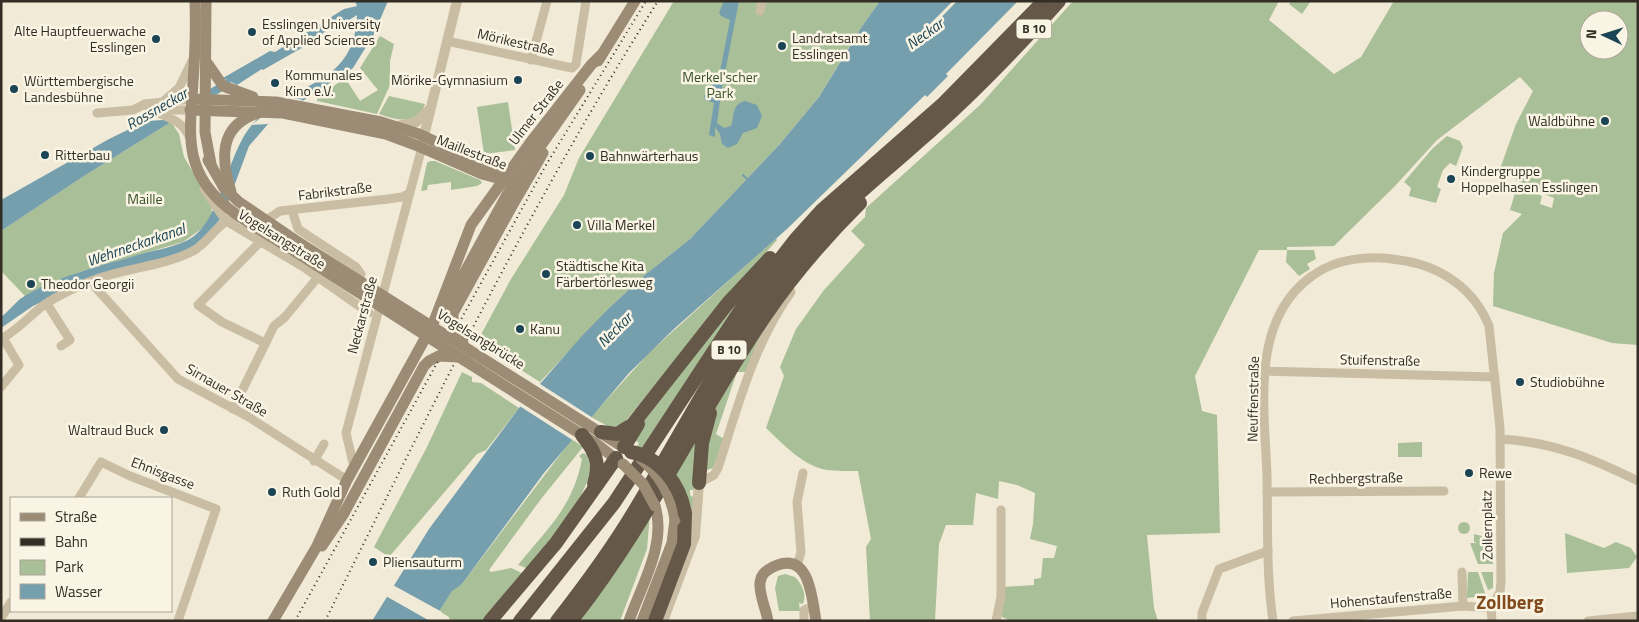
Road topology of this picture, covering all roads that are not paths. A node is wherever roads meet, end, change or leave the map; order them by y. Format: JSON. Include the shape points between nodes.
{"nodes":[{"id":1,"x":195,"y":1,"type":"edge"},
{"id":2,"x":206,"y":1,"type":"edge"},
{"id":3,"x":457,"y":1,"type":"edge"},
{"id":4,"x":547,"y":1,"type":"edge"},
{"id":5,"x":586,"y":1,"type":"edge"},
{"id":6,"x":635,"y":1,"type":"edge"},
{"id":7,"x":762,"y":1,"type":"edge"},
{"id":8,"x":1044,"y":1,"type":"edge"},
{"id":9,"x":1059,"y":1,"type":"edge"},
{"id":10,"x":760,"y":11,"type":"dead end"},
{"id":11,"x":447,"y":41,"type":"junction"},
{"id":12,"x":195,"y":53,"type":"junction"},
{"id":13,"x":601,"y":55,"type":"junction"},
{"id":14,"x":206,"y":58,"type":"junction"},
{"id":15,"x":531,"y":60,"type":"junction"},
{"id":16,"x":145,"y":104,"type":"junction"},
{"id":17,"x":198,"y":104,"type":"junction"},
{"id":18,"x":269,"y":106,"type":"junction"},
{"id":19,"x":432,"y":106,"type":"junction"},
{"id":20,"x":160,"y":109,"type":"junction"},
{"id":21,"x":567,"y":110,"type":"junction"},
{"id":22,"x":97,"y":113,"type":"dead end"},
{"id":23,"x":947,"y":117,"type":"junction"},
{"id":24,"x":398,"y":126,"type":"junction"},
{"id":25,"x":190,"y":138,"type":"junction"},
{"id":26,"x":423,"y":142,"type":"junction"},
{"id":27,"x":530,"y":143,"type":"junction"},
{"id":28,"x":194,"y":158,"type":"junction"},
{"id":29,"x":479,"y":162,"type":"junction"},
{"id":30,"x":211,"y":164,"type":"junction"},
{"id":31,"x":482,"y":174,"type":"junction"},
{"id":32,"x":508,"y":179,"type":"junction"},
{"id":33,"x":224,"y":181,"type":"junction"},
{"id":34,"x":410,"y":193,"type":"junction"},
{"id":35,"x":292,"y":210,"type":"junction"},
{"id":36,"x":481,"y":210,"type":"junction"},
{"id":37,"x":822,"y":210,"type":"junction"},
{"id":38,"x":243,"y":212,"type":"junction"},
{"id":39,"x":226,"y":213,"type":"junction"},
{"id":40,"x":265,"y":221,"type":"junction"},
{"id":41,"x":844,"y":228,"type":"dead end"},
{"id":42,"x":261,"y":241,"type":"junction"},
{"id":43,"x":299,"y":248,"type":"junction"},
{"id":44,"x":318,"y":277,"type":"junction"},
{"id":45,"x":93,"y":281,"type":"junction"},
{"id":46,"x":348,"y":298,"type":"junction"},
{"id":47,"x":48,"y":304,"type":"junction"},
{"id":48,"x":369,"y":313,"type":"dead end"},
{"id":49,"x":433,"y":324,"type":"junction"},
{"id":50,"x":2,"y":339,"type":"edge"},
{"id":51,"x":265,"y":343,"type":"junction"},
{"id":52,"x":61,"y":346,"type":"dead end"},
{"id":53,"x":467,"y":355,"type":"junction"},
{"id":54,"x":1265,"y":371,"type":"junction"},
{"id":55,"x":1495,"y":377,"type":"junction"},
{"id":56,"x":1,"y":386,"type":"edge"},
{"id":57,"x":718,"y":389,"type":"junction"},
{"id":58,"x":233,"y":409,"type":"junction"},
{"id":59,"x":643,"y":412,"type":"junction"},
{"id":60,"x":582,"y":435,"type":"joint"},
{"id":61,"x":1500,"y":439,"type":"junction"},
{"id":62,"x":601,"y":440,"type":"junction"},
{"id":63,"x":324,"y":444,"type":"dead end"},
{"id":64,"x":624,"y":456,"type":"junction"},
{"id":65,"x":314,"y":461,"type":"junction"},
{"id":66,"x":354,"y":467,"type":"junction"},
{"id":67,"x":803,"y":474,"type":"dead end"},
{"id":68,"x":347,"y":480,"type":"junction"},
{"id":69,"x":1638,"y":481,"type":"edge"},
{"id":70,"x":699,"y":483,"type":"junction"},
{"id":71,"x":1444,"y":491,"type":"dead end"},
{"id":72,"x":590,"y":492,"type":"junction"},
{"id":73,"x":1267,"y":492,"type":"junction"},
{"id":74,"x":80,"y":497,"type":"edge"},
{"id":75,"x":1001,"y":510,"type":"dead end"},
{"id":76,"x":680,"y":517,"type":"junction"},
{"id":77,"x":1268,"y":551,"type":"junction"},
{"id":78,"x":774,"y":566,"type":"junction"},
{"id":79,"x":797,"y":566,"type":"junction"},
{"id":80,"x":306,"y":567,"type":"junction"},
{"id":81,"x":1462,"y":572,"type":"dead end"},
{"id":82,"x":10,"y":603,"type":"edge"},
{"id":83,"x":813,"y":606,"type":"junction"},
{"id":84,"x":1463,"y":606,"type":"junction"},
{"id":85,"x":1491,"y":608,"type":"junction"},
{"id":86,"x":2,"y":615,"type":"edge"},
{"id":87,"x":1638,"y":616,"type":"edge"},
{"id":88,"x":178,"y":621,"type":"edge"},
{"id":89,"x":273,"y":621,"type":"edge"},
{"id":90,"x":490,"y":621,"type":"edge"},
{"id":91,"x":520,"y":621,"type":"edge"},
{"id":92,"x":557,"y":621,"type":"edge"},
{"id":93,"x":571,"y":621,"type":"edge"},
{"id":94,"x":629,"y":621,"type":"edge"},
{"id":95,"x":642,"y":621,"type":"edge"},
{"id":96,"x":655,"y":621,"type":"edge"},
{"id":97,"x":663,"y":621,"type":"edge"},
{"id":98,"x":768,"y":621,"type":"edge"},
{"id":99,"x":773,"y":621,"type":"edge"},
{"id":100,"x":804,"y":621,"type":"edge"},
{"id":101,"x":816,"y":621,"type":"edge"},
{"id":102,"x":996,"y":621,"type":"edge"},
{"id":103,"x":1202,"y":621,"type":"edge"},
{"id":104,"x":1273,"y":621,"type":"edge"},
{"id":105,"x":1293,"y":621,"type":"edge"},
{"id":106,"x":1492,"y":621,"type":"edge"},
{"id":107,"x":1588,"y":621,"type":"edge"}],
"edges":[{"from":1,"to":12,"type":"main road"},
{"from":2,"to":14,"type":"main road"},
{"from":3,"to":11,"type":"street","name":"Neckarstraße"},
{"from":4,"to":15,"type":"street"},
{"from":5,"to":15,"type":"street","name":"Mörikestraße","via":[[574,67]]},
{"from":6,"to":13,"type":"main road","name":"Ulmer Straße"},
{"from":7,"to":10,"type":"street"},
{"from":8,"to":37,"type":"highway","number":"B 10","via":[[944,103]]},
{"from":9,"to":23,"type":"highway","number":"B 10"},
{"from":11,"to":15,"type":"street","name":"Mörikestraße"},
{"from":11,"to":19,"type":"street","name":"Neckarstraße"},
{"from":12,"to":17,"type":"main road"},
{"from":12,"to":20,"type":"street","via":[[180,88]]},
{"from":13,"to":21,"type":"main road","name":"Ulmer Straße"},
{"from":13,"to":27,"type":"main road","name":"Ulmer Straße"},
{"from":14,"to":17,"type":"main road","via":[[206,86]]},
{"from":14,"to":18,"type":"main road","name":"Maillestraße","via":[[217,80]]},
{"from":16,"to":20,"type":"street"},
{"from":16,"to":20,"type":"street"},
{"from":16,"to":22,"type":"street","via":[[133,110]]},
{"from":17,"to":18,"type":"main road","name":"Maillestraße"},
{"from":17,"to":20,"type":"street"},
{"from":17,"to":25,"type":"main road"},
{"from":17,"to":30,"type":"main road"},
{"from":18,"to":24,"type":"main road","name":"Maillestraße","via":[[296,105]]},
{"from":18,"to":26,"type":"main road","name":"Maillestraße","via":[[284,113]]},
{"from":18,"to":33,"type":"main road","via":[[247,117],[230,135],[224,152]]},
{"from":19,"to":24,"type":"street","via":[[416,122]]},
{"from":19,"to":26,"type":"street","name":"Neckarstraße"},
{"from":20,"to":25,"type":"street","via":[[176,120]]},
{"from":21,"to":32,"type":"main road","name":"Ulmer Straße"},
{"from":21,"to":53,"type":"main road","bridge":true,"via":[[452,316],[454,333]]},
{"from":23,"to":57,"type":"highway","via":[[918,151],[863,200],[809,257],[766,314]]},
{"from":23,"to":92,"type":"highway","number":"B 10","via":[[845,205],[780,275],[731,346],[623,529]]},
{"from":24,"to":26,"type":"main road","name":"Maillestraße"},
{"from":25,"to":28,"type":"main road"},
{"from":26,"to":29,"type":"main road","name":"Maillestraße"},
{"from":26,"to":31,"type":"main road","name":"Maillestraße"},
{"from":26,"to":34,"type":"street","name":"Neckarstraße"},
{"from":27,"to":29,"type":"main road","via":[[506,163]]},
{"from":27,"to":32,"type":"main road","name":"Ulmer Straße"},
{"from":28,"to":30,"type":"main road","via":[[199,150]]},
{"from":28,"to":39,"type":"main road","via":[[216,201]]},
{"from":29,"to":32,"type":"main road","name":"Maillestraße"},
{"from":30,"to":33,"type":"main road"},
{"from":31,"to":32,"type":"main road","name":"Maillestraße"},
{"from":31,"to":36,"type":"main road","via":[[490,188]]},
{"from":32,"to":36,"type":"main road","name":"Ulmer Straße"},
{"from":32,"to":49,"type":"main road","name":"Ulmer Straße","via":[[442,314]]},
{"from":33,"to":38,"type":"main road"},
{"from":34,"to":35,"type":"street","name":"Fabrikstraße","via":[[402,197]]},
{"from":34,"to":66,"type":"street","name":"Neckarstraße","via":[[346,433]]},
{"from":35,"to":40,"type":"street","name":"Fabrikstraße","via":[[276,212]]},
{"from":35,"to":46,"type":"street","via":[[300,231],[360,272]]},
{"from":36,"to":49,"type":"main road","name":"Ulmer Straße","via":[[463,243]]},
{"from":37,"to":59,"type":"highway","via":[[746,283]]},
{"from":37,"to":91,"type":"highway","number":"B 10","via":[[759,284],[630,482]]},
{"from":38,"to":39,"type":"main road"},
{"from":38,"to":40,"type":"main road","name":"Vogelsangbrücke"},
{"from":38,"to":43,"type":"main road","name":"Vogelsangbrücke"},
{"from":39,"to":42,"type":"street","name":"Vogelsangstraße"},
{"from":39,"to":45,"type":"street","via":[[207,241],[188,253]]},
{"from":40,"to":43,"type":"main road","name":"Vogelsangbrücke"},
{"from":41,"to":70,"type":"street","via":[[782,304],[750,371],[718,468],[714,475]]},
{"from":42,"to":44,"type":"street","name":"Vogelsangstraße"},
{"from":42,"to":51,"type":"street","via":[[198,305],[222,322]]},
{"from":43,"to":53,"type":"main road","name":"Vogelsangbrücke","bridge":true},
{"from":44,"to":46,"type":"street","name":"Vogelsangstraße"},
{"from":44,"to":51,"type":"street","via":[[285,318],[274,326]]},
{"from":45,"to":47,"type":"street"},
{"from":45,"to":58,"type":"street","name":"Sirnauer Straße","via":[[174,375]]},
{"from":46,"to":48,"type":"street","name":"Vogelsangstraße"},
{"from":47,"to":50,"type":"street"},
{"from":47,"to":52,"type":"street","via":[[70,340]]},
{"from":49,"to":66,"type":"main road","name":"Ulmer Straße"},
{"from":50,"to":56,"type":"street","via":[[19,366]]},
{"from":51,"to":58,"type":"street"},
{"from":53,"to":60,"type":"main road","name":"Vogelsangbrücke"},
{"from":53,"to":62,"type":"main road","name":"Vogelsangbrücke"},
{"from":53,"to":80,"type":"main road","bridge":true,"via":[[443,355],[426,363],[330,536]]},
{"from":54,"to":55,"type":"street","name":"Stuifenstraße"},
{"from":54,"to":55,"type":"street","name":"Neuffenstraße","via":[[1268,343],[1276,320],[1286,301],[1302,283],[1316,272],[1341,262],[1379,258],[1406,261],[1432,269],[1465,289],[1483,312],[1489,326]]},
{"from":54,"to":73,"type":"street","name":"Neuffenstraße"},
{"from":55,"to":61,"type":"street","name":"Neuffenstraße"},
{"from":57,"to":70,"type":"highway","via":[[704,434]]},
{"from":57,"to":93,"type":"highway","via":[[633,536]]},
{"from":58,"to":65,"type":"street","name":"Sirnauer Straße"},
{"from":59,"to":62,"type":"highway","via":[[624,431]]},
{"from":59,"to":64,"type":"highway"},
{"from":60,"to":62,"type":"highway"},
{"from":61,"to":69,"type":"street","via":[[1567,449]]},
{"from":61,"to":85,"type":"street","name":"Zollernplatz","via":[[1501,588]]},
{"from":62,"to":64,"type":"main road","name":"Vogelsangbrücke"},
{"from":62,"to":72,"type":"highway","via":[[598,469]]},
{"from":63,"to":65,"type":"street"},
{"from":64,"to":72,"type":"highway"},
{"from":64,"to":76,"type":"main road","name":"Vogelsangbrücke","bridge":true,"via":[[645,462],[658,477]]},
{"from":64,"to":76,"type":"highway","bridge":true,"via":[[647,457],[669,476],[681,496]]},
{"from":64,"to":94,"type":"main road","name":"Vogelsangbrücke","bridge":true,"via":[[650,495],[659,529],[655,552]]},
{"from":65,"to":68,"type":"street","name":"Sirnauer Straße"},
{"from":66,"to":68,"type":"main road"},
{"from":67,"to":79,"type":"street","via":[[797,496],[796,521],[801,552]]},
{"from":68,"to":80,"type":"main road"},
{"from":70,"to":97,"type":"street","via":[[695,536]]},
{"from":71,"to":73,"type":"street","name":"Rechbergstraße"},
{"from":72,"to":90,"type":"highway","via":[[556,543]]},
{"from":73,"to":77,"type":"street","name":"Neuffenstraße"},
{"from":74,"to":88,"type":"street","name":"Ehnisgasse","via":[[101,462],[216,509]]},
{"from":75,"to":102,"type":"street","via":[[1001,597]]},
{"from":76,"to":95,"type":"main road"},
{"from":76,"to":96,"type":"highway","via":[[684,544]]},
{"from":77,"to":103,"type":"street","via":[[1219,570]]},
{"from":77,"to":104,"type":"street","name":"Neuffenstraße"},
{"from":78,"to":79,"type":"main road"},
{"from":78,"to":98,"type":"main road","via":[[764,573],[760,582]]},
{"from":78,"to":99,"type":"main road","via":[[767,578]]},
{"from":79,"to":83,"type":"main road","via":[[807,577]]},
{"from":80,"to":89,"type":"main road"},
{"from":81,"to":84,"type":"street"},
{"from":82,"to":86,"type":"street"},
{"from":83,"to":100,"type":"street","via":[[804,610]]},
{"from":83,"to":101,"type":"main road"},
{"from":84,"to":85,"type":"street","name":"Hohenstaufenstraße"},
{"from":84,"to":105,"type":"street","name":"Hohenstaufenstraße"},
{"from":85,"to":106,"type":"street"},
{"from":87,"to":107,"type":"street"}]}
